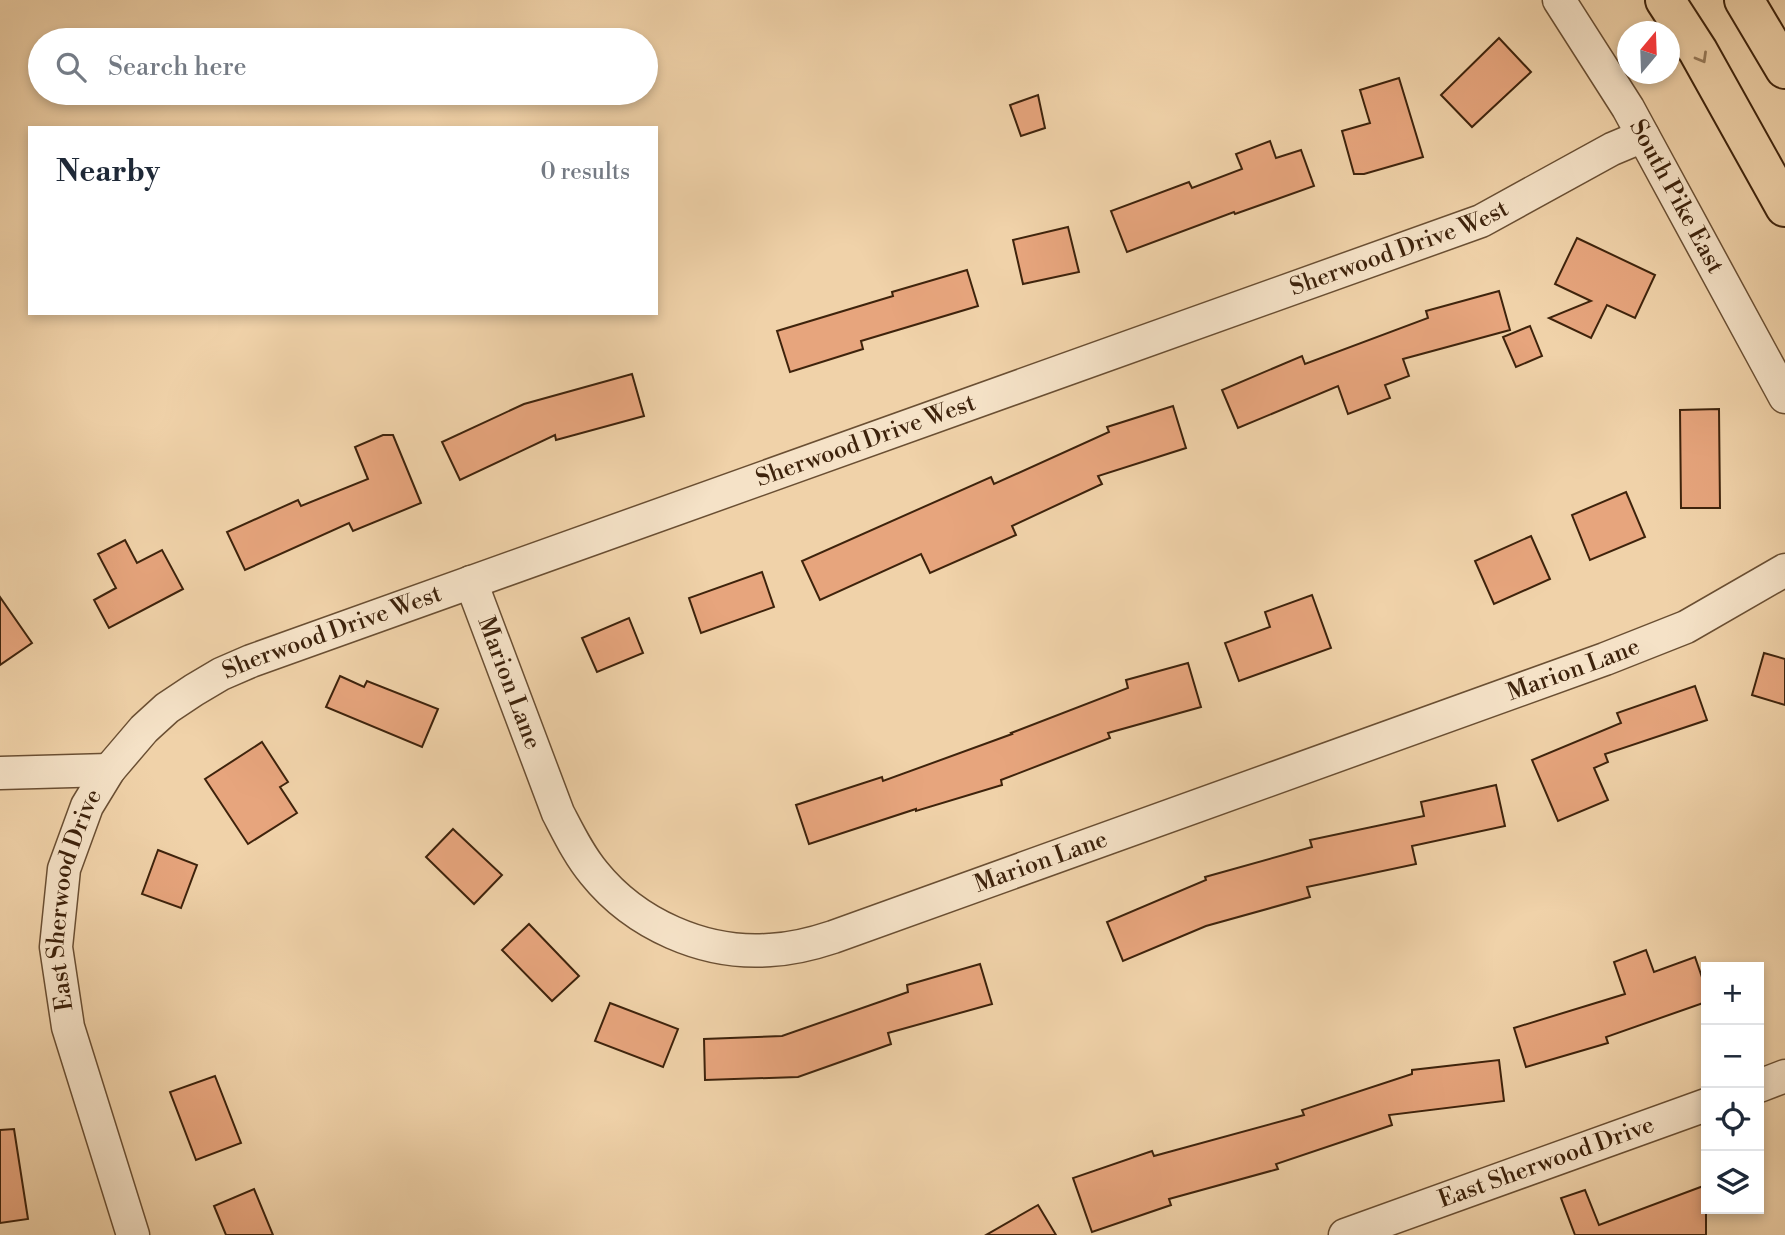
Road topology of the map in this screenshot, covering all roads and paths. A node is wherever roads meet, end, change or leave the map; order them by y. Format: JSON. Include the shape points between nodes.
{"nodes":[{"id":1,"x":1559,"y":0,"type":"edge"},
{"id":2,"x":1665,"y":0,"type":"edge"},
{"id":3,"x":1744,"y":0,"type":"edge"},
{"id":4,"x":1785,"y":69,"type":"edge"},
{"id":5,"x":1643,"y":136,"type":"junction"},
{"id":6,"x":1785,"y":207,"type":"edge"},
{"id":7,"x":1785,"y":397,"type":"edge"},
{"id":8,"x":1785,"y":570,"type":"edge"},
{"id":9,"x":471,"y":582,"type":"junction"},
{"id":10,"x":108,"y":770,"type":"junction"},
{"id":11,"x":0,"y":773,"type":"edge"},
{"id":12,"x":1785,"y":1076,"type":"edge"},
{"id":13,"x":1764,"y":1084,"type":"edge"},
{"id":14,"x":1701,"y":1107,"type":"edge"},
{"id":15,"x":133,"y":1235,"type":"edge"},
{"id":16,"x":1345,"y":1235,"type":"edge"}],
"edges":[{"from":1,"to":5,"type":"street","name":"South Pike East"},
{"from":2,"to":6,"type":"highway","one_way":true},
{"from":3,"to":4,"type":"highway"},
{"from":5,"to":7,"type":"street","name":"South Pike East"},
{"from":5,"to":9,"type":"street","name":"Sherwood Drive West","via":[[1480,221]]},
{"from":8,"to":9,"type":"street","name":"Marion Lane","via":[[1686,627],[1605,659],[833,937],[768,951],[703,944],[671,932],[615,896],[593,872],[558,813]]},
{"from":9,"to":10,"type":"street","name":"Sherwood Drive West","via":[[221,674],[167,708]]},
{"from":10,"to":11,"type":"street"},
{"from":10,"to":15,"type":"street","name":"East Sherwood Drive","via":[[87,806],[64,869],[56,947],[68,1027]]},
{"from":12,"to":13,"type":"street"},
{"from":14,"to":16,"type":"street","name":"East Sherwood Drive"}]}
